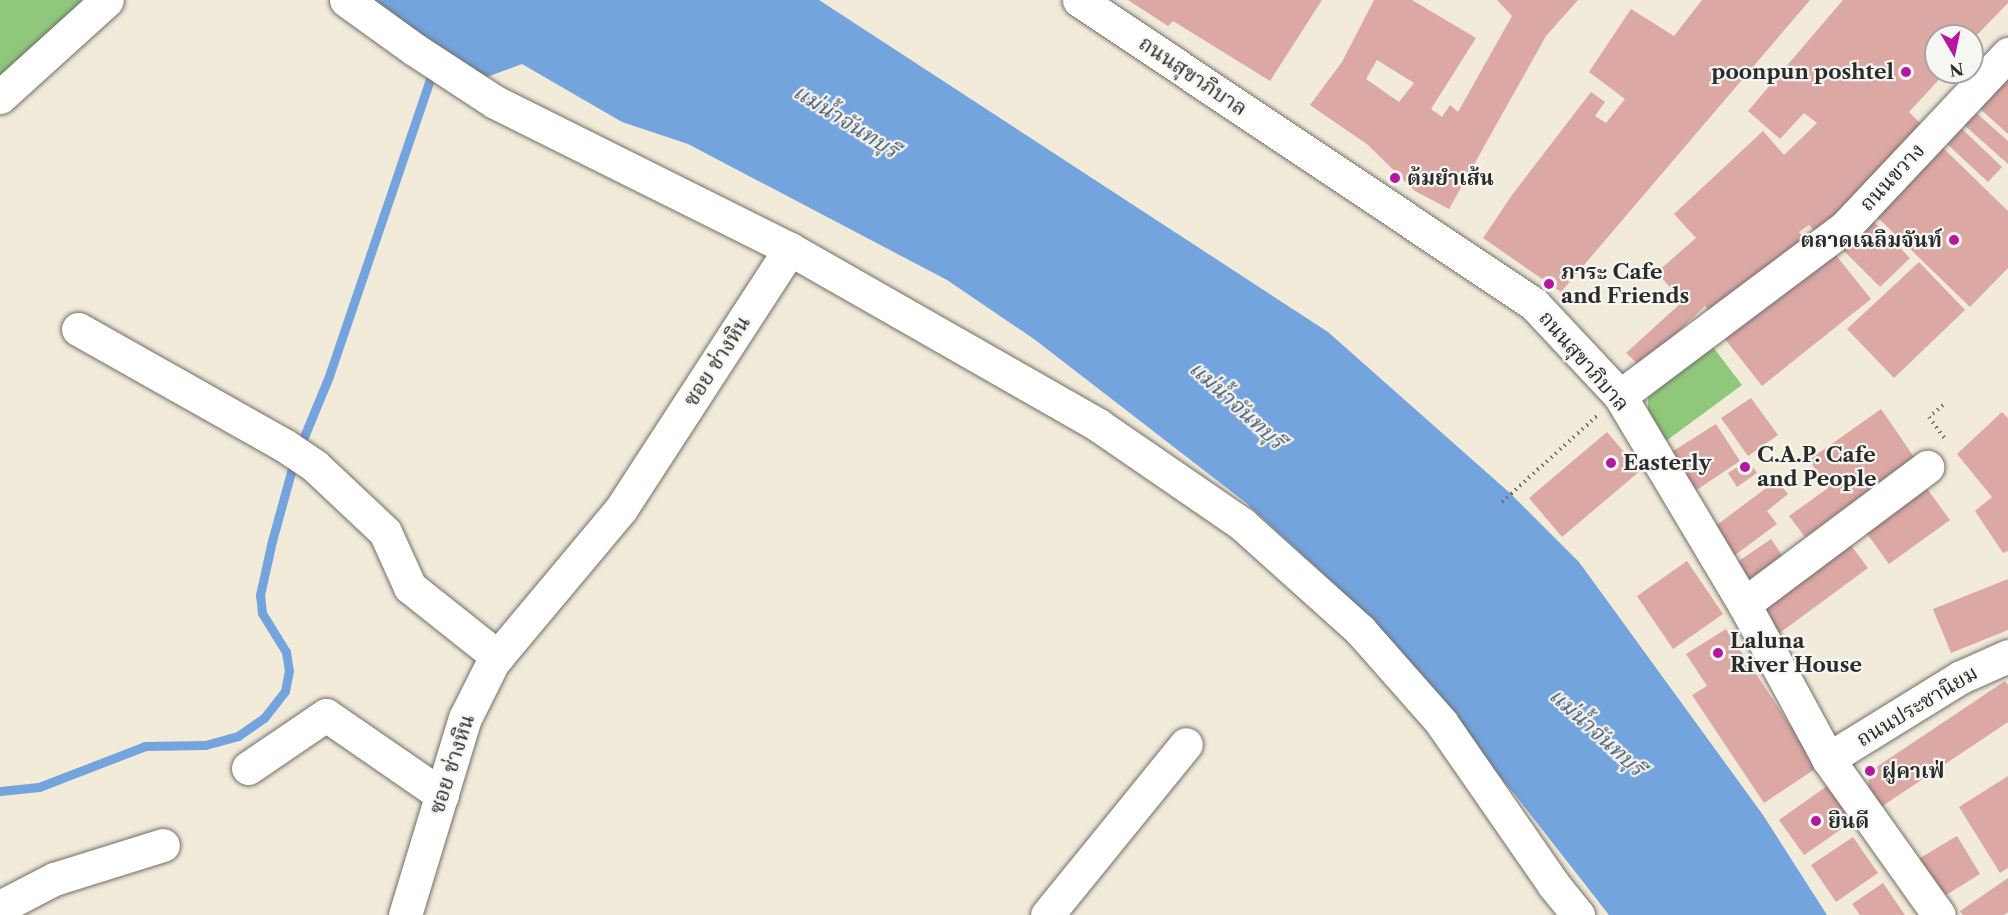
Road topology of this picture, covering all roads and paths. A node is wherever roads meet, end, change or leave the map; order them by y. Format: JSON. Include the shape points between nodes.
{"nodes":[{"id":1,"x":107,"y":0,"type":"edge"},
{"id":2,"x":346,"y":0,"type":"edge"},
{"id":3,"x":1079,"y":0,"type":"edge"},
{"id":4,"x":2008,"y":54,"type":"edge"},
{"id":5,"x":0,"y":97,"type":"edge"},
{"id":6,"x":790,"y":249,"type":"junction"},
{"id":7,"x":78,"y":329,"type":"dead end"},
{"id":8,"x":1620,"y":396,"type":"junction"},
{"id":9,"x":1927,"y":467,"type":"dead end"},
{"id":10,"x":1502,"y":502,"type":"dead end"},
{"id":11,"x":1744,"y":604,"type":"junction"},
{"id":12,"x":2008,"y":656,"type":"edge"},
{"id":13,"x":498,"y":657,"type":"junction"},
{"id":14,"x":1185,"y":744,"type":"dead end"},
{"id":15,"x":1828,"y":759,"type":"junction"},
{"id":16,"x":248,"y":768,"type":"dead end"},
{"id":17,"x":442,"y":795,"type":"junction"},
{"id":18,"x":163,"y":845,"type":"dead end"},
{"id":19,"x":0,"y":907,"type":"edge"},
{"id":20,"x":405,"y":915,"type":"edge"},
{"id":21,"x":1047,"y":915,"type":"edge"},
{"id":22,"x":1578,"y":915,"type":"edge"},
{"id":23,"x":1939,"y":915,"type":"edge"}],
"edges":[{"from":1,"to":5,"type":"street"},
{"from":2,"to":6,"type":"street","via":[[495,102]]},
{"from":3,"to":8,"type":"street","name":"ถนนสุขาภิบาล","via":[[1534,304]]},
{"from":4,"to":8,"type":"street","name":"ถนนขวาง","via":[[1845,227]]},
{"from":6,"to":13,"type":"street","name":"ซอย ช่างหิน","via":[[621,509]]},
{"from":6,"to":22,"type":"street","via":[[1098,425],[1242,524],[1360,630],[1441,722]]},
{"from":7,"to":13,"type":"street","via":[[285,445],[315,466],[385,532],[410,587]]},
{"from":8,"to":10,"type":"path"},
{"from":8,"to":11,"type":"street","name":"ถนนสุขาภิบาล"},
{"from":9,"to":11,"type":"street"},
{"from":11,"to":15,"type":"street","name":"ถนนสุขาภิบาล"},
{"from":12,"to":15,"type":"street","name":"ถนนประชานิยม","via":[[1961,677]]},
{"from":13,"to":17,"type":"street","name":"ซอย ช่างหิน","via":[[465,718]]},
{"from":14,"to":21,"type":"street"},
{"from":15,"to":23,"type":"street","name":"ถนนสุขาภิบาล"},
{"from":16,"to":17,"type":"street","via":[[326,715]]},
{"from":17,"to":20,"type":"street","name":"ซอย ช่างหิน"},
{"from":18,"to":19,"type":"street","via":[[54,879]]}]}
